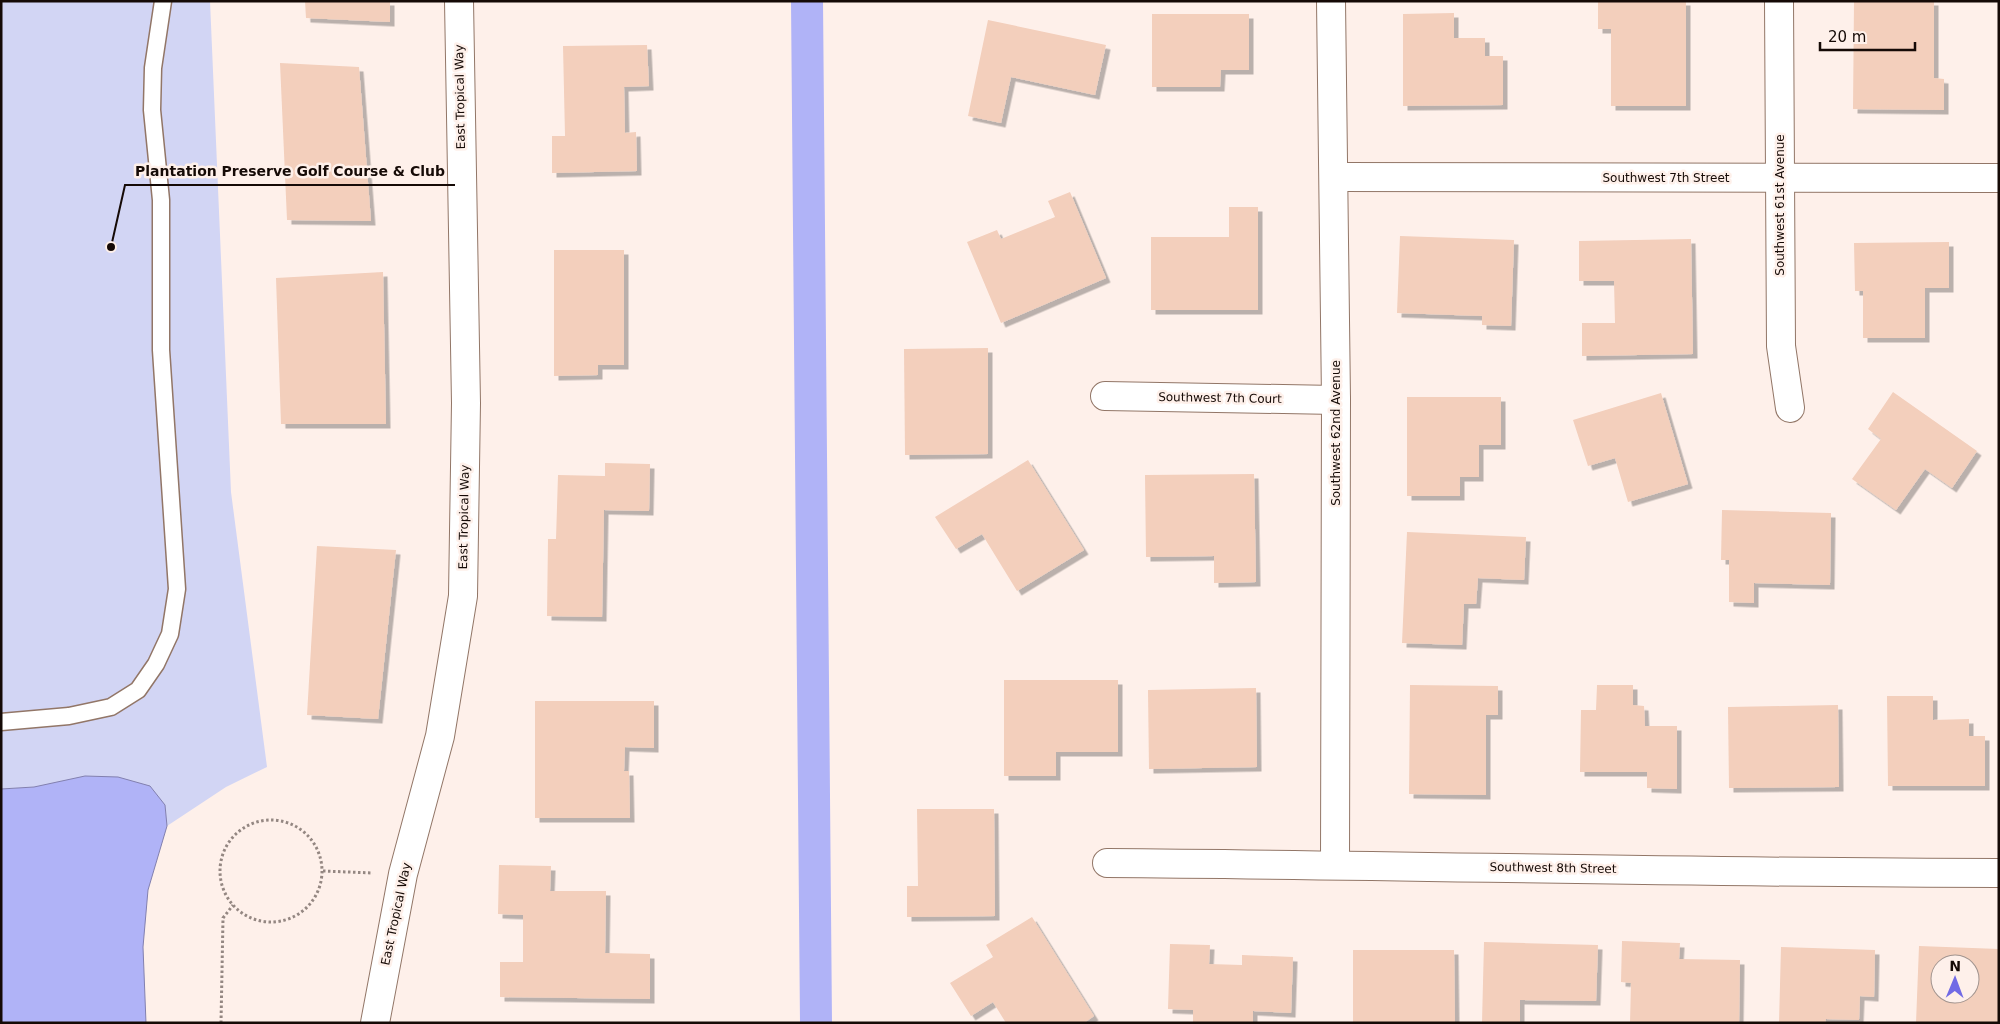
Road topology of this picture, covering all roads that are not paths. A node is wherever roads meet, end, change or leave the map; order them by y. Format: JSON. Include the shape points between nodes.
{"nodes":[{"id":1,"x":163,"y":1,"type":"edge"},
{"id":2,"x":458,"y":1,"type":"edge"},
{"id":3,"x":1331,"y":1,"type":"edge"},
{"id":4,"x":1779,"y":1,"type":"edge"},
{"id":5,"x":1334,"y":177,"type":"junction"},
{"id":6,"x":1780,"y":178,"type":"junction"},
{"id":7,"x":1999,"y":178,"type":"edge"},
{"id":8,"x":1105,"y":396,"type":"dead end"},
{"id":9,"x":1336,"y":400,"type":"junction"},
{"id":10,"x":1790,"y":408,"type":"dead end"},
{"id":11,"x":1,"y":722,"type":"edge"},
{"id":12,"x":1107,"y":863,"type":"dead end"},
{"id":13,"x":1334,"y":864,"type":"junction"},
{"id":14,"x":1999,"y":873,"type":"edge"},
{"id":15,"x":374,"y":1023,"type":"edge"}],
"edges":[{"from":1,"to":11,"type":"lane","via":[[153,68],[152,110],[161,200],[161,350],[177,589],[170,634],[156,664],[138,690],[111,707],[69,716]]},
{"from":2,"to":15,"type":"street","name":"East Tropical Way","via":[[466,403],[463,596],[440,736],[403,874]]},
{"from":3,"to":5,"type":"street","name":"Southwest 62nd Avenue"},
{"from":4,"to":6,"type":"street","name":"Southwest 61st Avenue"},
{"from":5,"to":6,"type":"street","name":"Southwest 7th Street"},
{"from":5,"to":9,"type":"street","name":"Southwest 62nd Avenue"},
{"from":6,"to":7,"type":"street","name":"Southwest 7th Street"},
{"from":6,"to":10,"type":"street","name":"Southwest 61st Avenue","via":[[1781,346]]},
{"from":8,"to":9,"type":"street","name":"Southwest 7th Court"},
{"from":9,"to":13,"type":"street","name":"Southwest 62nd Avenue"},
{"from":12,"to":13,"type":"street","name":"Southwest 8th Street"},
{"from":13,"to":14,"type":"street","name":"Southwest 8th Street","via":[[1796,873]]}]}
